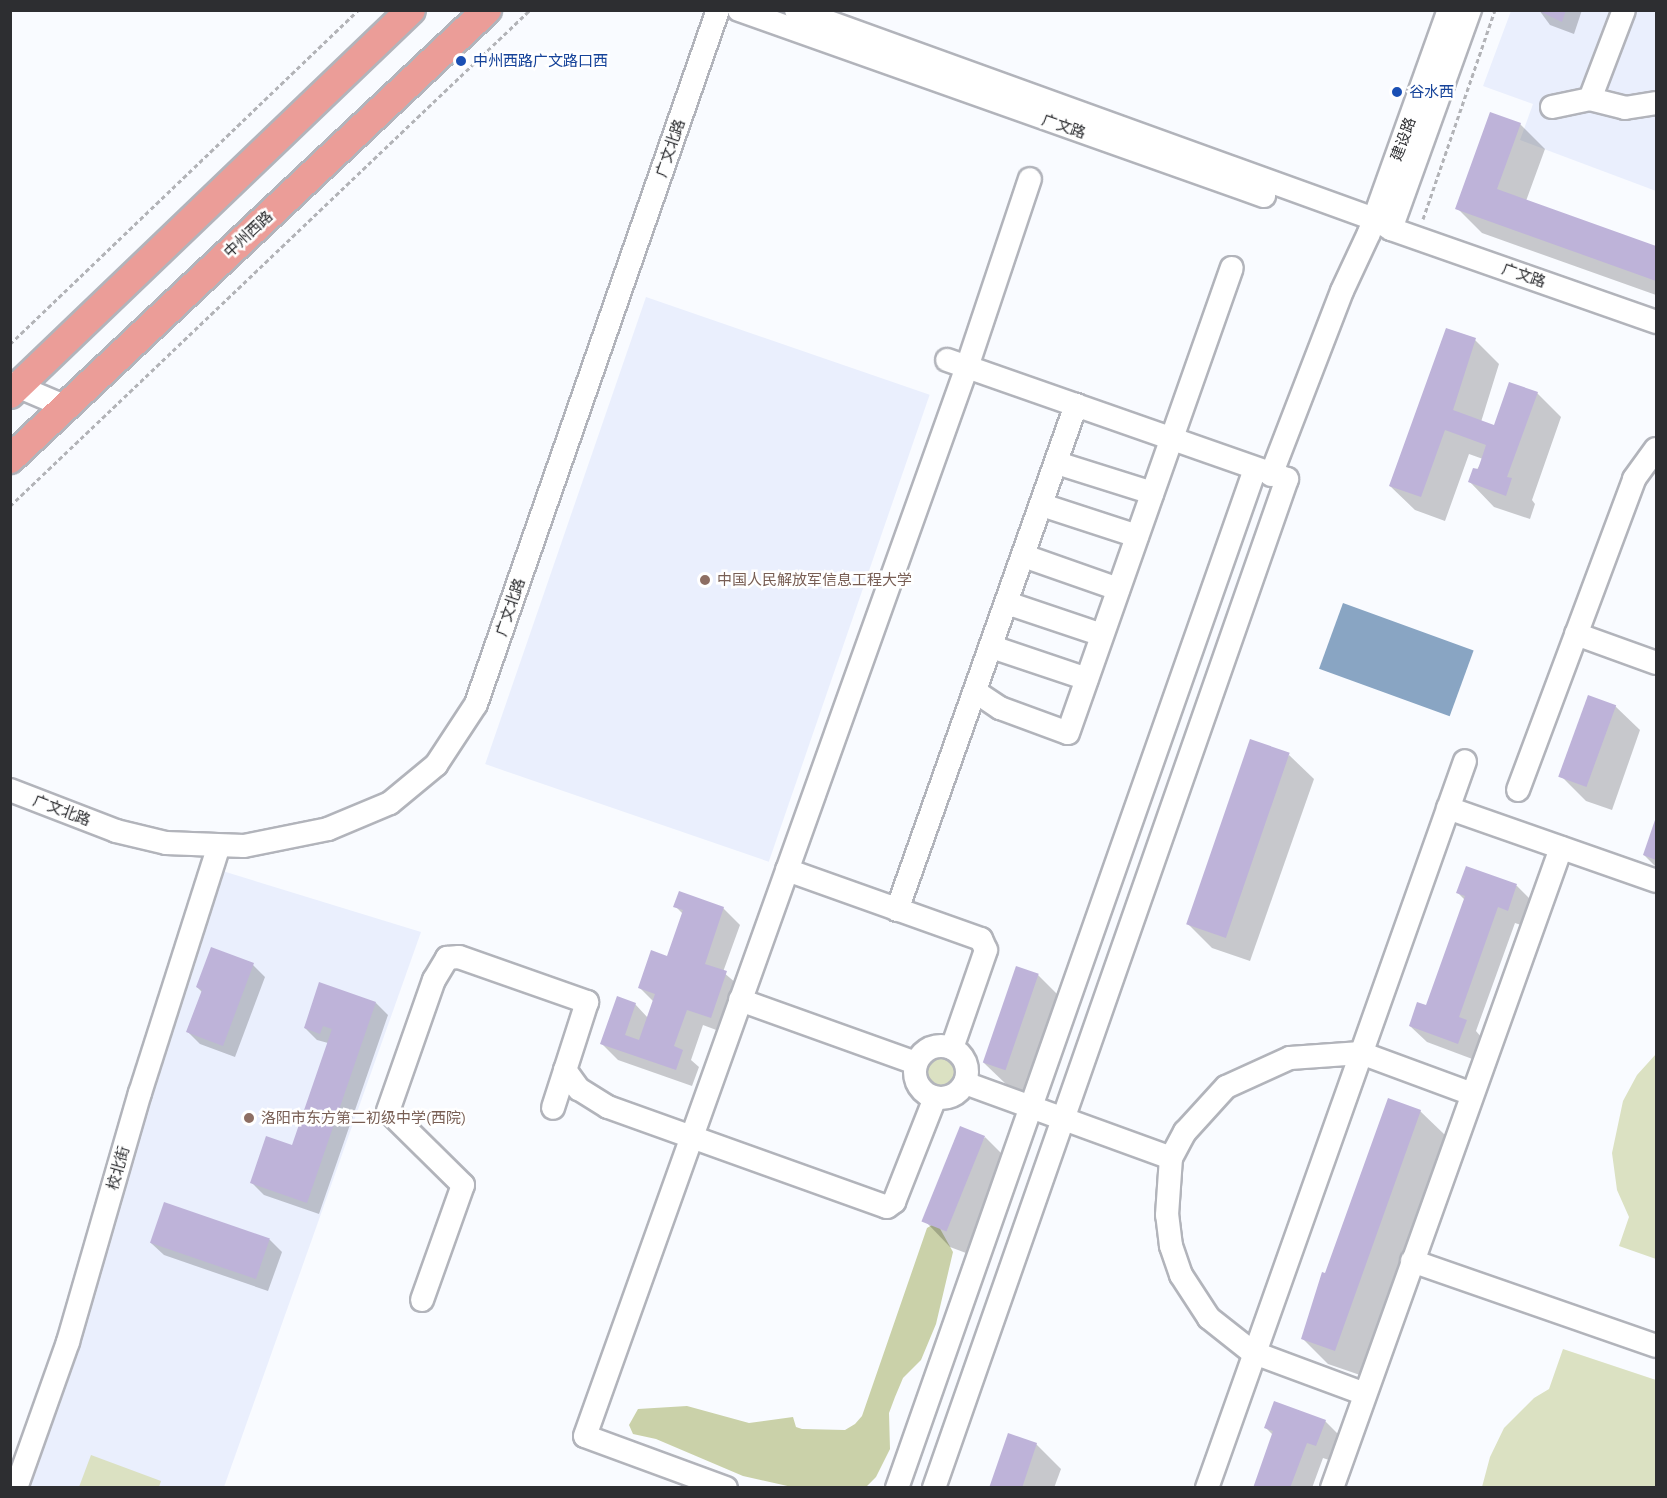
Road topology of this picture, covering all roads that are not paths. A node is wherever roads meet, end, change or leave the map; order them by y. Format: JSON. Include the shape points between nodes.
{"nodes":[{"id":1,"x":411,"y":10,"type":"edge"},
{"id":2,"x":487,"y":10,"type":"edge"},
{"id":3,"x":718,"y":10,"type":"edge"},
{"id":4,"x":739,"y":10,"type":"edge"},
{"id":5,"x":796,"y":10,"type":"edge"},
{"id":6,"x":1449,"y":10,"type":"edge"},
{"id":7,"x":1470,"y":10,"type":"edge"},
{"id":8,"x":1624,"y":10,"type":"edge"},
{"id":9,"x":1590,"y":99,"type":"junction"},
{"id":10,"x":1656,"y":103,"type":"edge"},
{"id":11,"x":1552,"y":107,"type":"dead end"},
{"id":12,"x":1030,"y":179,"type":"dead end"},
{"id":13,"x":1378,"y":227,"type":"junction"},
{"id":14,"x":1232,"y":268,"type":"dead end"},
{"id":15,"x":1656,"y":322,"type":"edge"},
{"id":16,"x":957,"y":363,"type":"junction"},
{"id":17,"x":13,"y":388,"type":"edge"},
{"id":18,"x":1076,"y":405,"type":"junction"},
{"id":19,"x":64,"y":406,"type":"junction"},
{"id":20,"x":1172,"y":440,"type":"junction"},
{"id":21,"x":1656,"y":449,"type":"edge"},
{"id":22,"x":10,"y":459,"type":"edge"},
{"id":23,"x":1057,"y":463,"type":"junction"},
{"id":24,"x":1263,"y":472,"type":"junction"},
{"id":25,"x":1152,"y":493,"type":"junction"},
{"id":26,"x":1042,"y":505,"type":"junction"},
{"id":27,"x":1137,"y":536,"type":"junction"},
{"id":28,"x":1024,"y":556,"type":"junction"},
{"id":29,"x":1118,"y":589,"type":"junction"},
{"id":30,"x":1008,"y":603,"type":"junction"},
{"id":31,"x":1576,"y":634,"type":"junction"},
{"id":32,"x":1102,"y":636,"type":"junction"},
{"id":33,"x":992,"y":647,"type":"junction"},
{"id":34,"x":1656,"y":663,"type":"edge"},
{"id":35,"x":1087,"y":680,"type":"junction"},
{"id":36,"x":976,"y":692,"type":"junction"},
{"id":37,"x":1464,"y":760,"type":"dead end"},
{"id":38,"x":10,"y":790,"type":"edge"},
{"id":39,"x":1518,"y":790,"type":"dead end"},
{"id":40,"x":1448,"y":808,"type":"junction"},
{"id":41,"x":218,"y":848,"type":"junction"},
{"id":42,"x":1562,"y":848,"type":"junction"},
{"id":43,"x":787,"y":870,"type":"junction"},
{"id":44,"x":1656,"y":882,"type":"edge"},
{"id":45,"x":897,"y":910,"type":"junction"},
{"id":46,"x":740,"y":1000,"type":"junction"},
{"id":47,"x":952,"y":1048,"type":"junction"},
{"id":48,"x":1361,"y":1053,"type":"junction"},
{"id":49,"x":916,"y":1063,"type":"junction"},
{"id":50,"x":565,"y":1070,"type":"junction"},
{"id":51,"x":965,"y":1083,"type":"junction"},
{"id":52,"x":1472,"y":1094,"type":"junction"},
{"id":53,"x":935,"y":1098,"type":"junction"},
{"id":54,"x":553,"y":1108,"type":"dead end"},
{"id":55,"x":1030,"y":1108,"type":"junction"},
{"id":56,"x":1062,"y":1119,"type":"junction"},
{"id":57,"x":691,"y":1137,"type":"junction"},
{"id":58,"x":1171,"y":1158,"type":"junction"},
{"id":59,"x":1412,"y":1261,"type":"junction"},
{"id":60,"x":422,"y":1300,"type":"dead end"},
{"id":61,"x":1656,"y":1346,"type":"edge"},
{"id":62,"x":1252,"y":1352,"type":"junction"},
{"id":63,"x":1365,"y":1394,"type":"junction"},
{"id":64,"x":16,"y":1488,"type":"edge"},
{"id":65,"x":726,"y":1488,"type":"edge"},
{"id":66,"x":897,"y":1488,"type":"edge"},
{"id":67,"x":934,"y":1488,"type":"edge"},
{"id":68,"x":1207,"y":1488,"type":"edge"},
{"id":69,"x":1332,"y":1488,"type":"edge"}],
"edges":[{"from":1,"to":17,"type":"main road"},
{"from":2,"to":19,"type":"main road","name":"中州西路"},
{"from":3,"to":41,"type":"street","name":"广文北路","via":[[476,704],[436,765],[390,803],[328,829],[286,841]]},
{"from":4,"to":13,"type":"street","name":"广文路"},
{"from":5,"to":13,"type":"street","name":"广文路"},
{"from":6,"to":13,"type":"street","name":"建设路"},
{"from":7,"to":13,"type":"street","name":"建设路"},
{"from":8,"to":9,"type":"street"},
{"from":9,"to":10,"type":"street","via":[[1625,108]]},
{"from":9,"to":11,"type":"street"},
{"from":12,"to":16,"type":"street"},
{"from":13,"to":15,"type":"street","name":"广文路","via":[[1417,237]]},
{"from":13,"to":24,"type":"street","via":[[1342,291]]},
{"from":14,"to":20,"type":"street"},
{"from":16,"to":18,"type":"street"},
{"from":16,"to":43,"type":"street"},
{"from":17,"to":19,"type":"street"},
{"from":18,"to":20,"type":"street"},
{"from":18,"to":23,"type":"street"},
{"from":19,"to":22,"type":"main road","name":"中州西路"},
{"from":20,"to":24,"type":"street"},
{"from":20,"to":25,"type":"street"},
{"from":21,"to":31,"type":"street","via":[[1634,479]]},
{"from":23,"to":25,"type":"street"},
{"from":23,"to":26,"type":"street"},
{"from":24,"to":55,"type":"street"},
{"from":24,"to":56,"type":"street","via":[[1287,479]]},
{"from":25,"to":27,"type":"street"},
{"from":26,"to":27,"type":"street"},
{"from":26,"to":28,"type":"street"},
{"from":27,"to":29,"type":"street"},
{"from":28,"to":29,"type":"street"},
{"from":28,"to":30,"type":"street"},
{"from":29,"to":32,"type":"street"},
{"from":30,"to":32,"type":"street"},
{"from":30,"to":33,"type":"street"},
{"from":31,"to":34,"type":"street"},
{"from":31,"to":39,"type":"street"},
{"from":32,"to":35,"type":"street"},
{"from":33,"to":35,"type":"street"},
{"from":33,"to":36,"type":"street"},
{"from":35,"to":36,"type":"street","via":[[1068,732],[1000,708]]},
{"from":36,"to":45,"type":"street"},
{"from":37,"to":40,"type":"street"},
{"from":38,"to":41,"type":"street","name":"广文北路","via":[[116,831],[166,843]]},
{"from":40,"to":42,"type":"street"},
{"from":40,"to":48,"type":"street"},
{"from":41,"to":64,"type":"street","name":"校北街","via":[[140,1093],[68,1342]]},
{"from":42,"to":44,"type":"street"},
{"from":42,"to":52,"type":"street"},
{"from":43,"to":45,"type":"street"},
{"from":43,"to":46,"type":"street"},
{"from":45,"to":47,"type":"street","via":[[986,944]]},
{"from":46,"to":49,"type":"street"},
{"from":46,"to":57,"type":"street"},
{"from":47,"to":49,"type":"street","via":[[927,1049]]},
{"from":47,"to":51,"type":"street","via":[[967,1067]]},
{"from":48,"to":52,"type":"street"},
{"from":48,"to":58,"type":"street","via":[[1290,1058],[1250,1073],[1226,1087],[1206,1107],[1185,1132]]},
{"from":48,"to":62,"type":"street"},
{"from":49,"to":53,"type":"street","via":[[921,1088]]},
{"from":50,"to":54,"type":"street"},
{"from":50,"to":57,"type":"street","via":[[591,1099]]},
{"from":50,"to":60,"type":"street","via":[[587,1002],[459,957],[442,962],[388,1111],[463,1185]]},
{"from":51,"to":53,"type":"street","via":[[953,1096]]},
{"from":51,"to":55,"type":"street"},
{"from":52,"to":59,"type":"street"},
{"from":53,"to":57,"type":"street","via":[[894,1202],[887,1207]]},
{"from":55,"to":56,"type":"street"},
{"from":55,"to":66,"type":"street"},
{"from":56,"to":58,"type":"street"},
{"from":56,"to":67,"type":"street"},
{"from":57,"to":65,"type":"street","via":[[585,1436]]},
{"from":58,"to":62,"type":"street","via":[[1167,1215],[1171,1246],[1181,1275],[1209,1318]]},
{"from":59,"to":61,"type":"street"},
{"from":59,"to":63,"type":"street"},
{"from":62,"to":63,"type":"street"},
{"from":62,"to":68,"type":"street"},
{"from":63,"to":69,"type":"street"}]}
